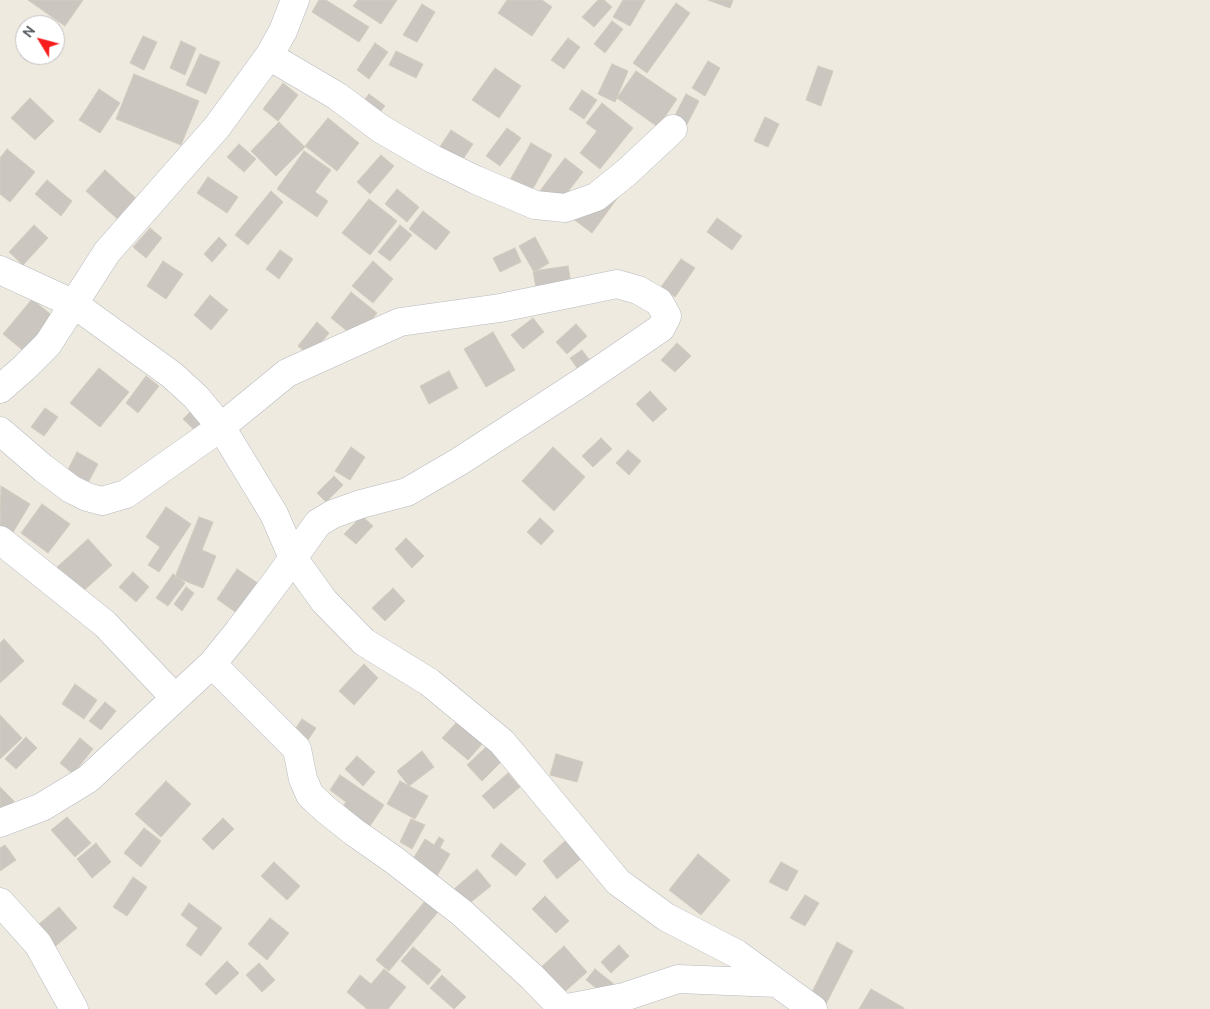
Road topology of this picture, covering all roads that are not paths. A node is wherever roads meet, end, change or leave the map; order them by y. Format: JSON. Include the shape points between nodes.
{"nodes":[{"id":1,"x":295,"y":0,"type":"edge"},
{"id":2,"x":269,"y":56,"type":"junction"},
{"id":3,"x":673,"y":129,"type":"dead end"},
{"id":4,"x":0,"y":270,"type":"edge"},
{"id":5,"x":74,"y":304,"type":"junction"},
{"id":6,"x":0,"y":389,"type":"edge"},
{"id":7,"x":221,"y":427,"type":"junction"},
{"id":8,"x":0,"y":431,"type":"edge"},
{"id":9,"x":0,"y":540,"type":"edge"},
{"id":10,"x":293,"y":558,"type":"junction"},
{"id":11,"x":212,"y":664,"type":"junction"},
{"id":12,"x":175,"y":698,"type":"junction"},
{"id":13,"x":0,"y":823,"type":"edge"},
{"id":14,"x":0,"y":902,"type":"edge"},
{"id":15,"x":777,"y":984,"type":"junction"},
{"id":16,"x":74,"y":1009,"type":"edge"},
{"id":17,"x":562,"y":1009,"type":"edge"},
{"id":18,"x":813,"y":1009,"type":"edge"}],
"edges":[{"from":1,"to":2,"type":"street"},
{"from":2,"to":3,"type":"street","via":[[337,96],[381,130],[476,180],[535,205],[565,208],[596,197]]},
{"from":2,"to":5,"type":"street","via":[[217,127],[107,252]]},
{"from":4,"to":5,"type":"street"},
{"from":5,"to":6,"type":"street","via":[[48,344]]},
{"from":5,"to":7,"type":"street","via":[[172,375]]},
{"from":7,"to":8,"type":"street","via":[[126,494],[102,501],[71,489]]},
{"from":7,"to":10,"type":"street","via":[[274,514]]},
{"from":7,"to":10,"type":"street","via":[[287,374],[400,322],[500,308],[617,284],[638,290],[658,302],[667,316],[661,328],[629,350],[408,492],[360,504],[318,523]]},
{"from":9,"to":12,"type":"street","via":[[105,624]]},
{"from":10,"to":11,"type":"street"},
{"from":10,"to":15,"type":"street","via":[[324,601],[364,642],[430,682],[502,742],[618,882],[666,916],[736,954]]},
{"from":11,"to":12,"type":"street"},
{"from":11,"to":17,"type":"street","via":[[297,749],[310,795],[462,914],[532,977]]},
{"from":12,"to":13,"type":"street","via":[[88,779],[42,807]]},
{"from":14,"to":16,"type":"street","via":[[38,944]]},
{"from":15,"to":17,"type":"street","via":[[678,979],[624,997]]},
{"from":15,"to":18,"type":"street"}]}
